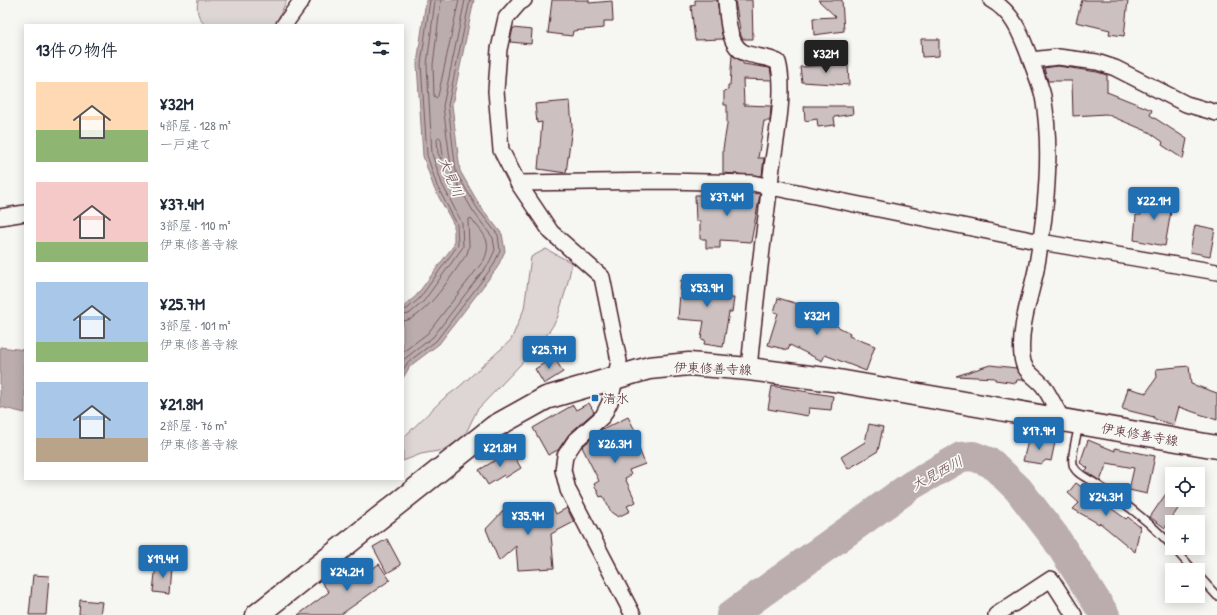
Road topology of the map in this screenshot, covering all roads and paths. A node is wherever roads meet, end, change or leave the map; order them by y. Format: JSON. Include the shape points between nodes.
{"nodes":[{"id":1,"x":302,"y":0,"type":"edge"},
{"id":2,"x":524,"y":0,"type":"edge"},
{"id":3,"x":726,"y":0,"type":"edge"},
{"id":4,"x":991,"y":0,"type":"edge"},
{"id":5,"x":285,"y":24,"type":"edge"},
{"id":6,"x":1030,"y":60,"type":"junction"},
{"id":7,"x":1217,"y":114,"type":"edge"},
{"id":8,"x":518,"y":183,"type":"junction"},
{"id":9,"x":770,"y":187,"type":"junction"},
{"id":10,"x":24,"y":213,"type":"edge"},
{"id":11,"x":0,"y":217,"type":"edge"},
{"id":12,"x":1041,"y":242,"type":"junction"},
{"id":13,"x":1217,"y":272,"type":"edge"},
{"id":14,"x":749,"y":368,"type":"junction"},
{"id":15,"x":615,"y":378,"type":"junction"},
{"id":16,"x":1071,"y":423,"type":"junction"},
{"id":17,"x":1217,"y":447,"type":"edge"},
{"id":18,"x":1165,"y":540,"type":"edge"},
{"id":19,"x":1180,"y":555,"type":"edge"},
{"id":20,"x":1187,"y":563,"type":"edge"},
{"id":21,"x":1205,"y":583,"type":"edge"},
{"id":22,"x":1217,"y":596,"type":"edge"},
{"id":23,"x":257,"y":615,"type":"edge"},
{"id":24,"x":633,"y":615,"type":"edge"},
{"id":25,"x":996,"y":615,"type":"edge"},
{"id":26,"x":1074,"y":615,"type":"edge"}],
"edges":[{"from":1,"to":5,"type":"street"},
{"from":2,"to":8,"type":"street","via":[[506,18],[499,49],[496,91],[501,150]]},
{"from":3,"to":9,"type":"street","via":[[731,36],[735,46],[745,54],[770,58],[778,62],[780,70],[780,109]]},
{"from":4,"to":6,"type":"street","via":[[1012,18],[1020,31]]},
{"from":6,"to":7,"type":"street","via":[[1058,58],[1103,64],[1186,104]]},
{"from":6,"to":12,"type":"street","via":[[1042,94],[1046,124],[1047,168]]},
{"from":8,"to":9,"type":"street","via":[[665,181],[752,183]]},
{"from":8,"to":15,"type":"street","via":[[552,232],[602,277],[619,361]]},
{"from":9,"to":12,"type":"street"},
{"from":9,"to":14,"type":"street"},
{"from":10,"to":11,"type":"street"},
{"from":12,"to":13,"type":"street"},
{"from":12,"to":16,"type":"street","via":[[1023,326],[1022,358],[1028,374],[1043,386]]},
{"from":14,"to":15,"type":"main road","name":"伊東修善寺線","via":[[689,364],[649,368]]},
{"from":14,"to":16,"type":"main road","name":"伊東修善寺線","via":[[833,380]]},
{"from":15,"to":23,"type":"main road","name":"伊東修善寺線","via":[[546,398],[494,427]]},
{"from":15,"to":24,"type":"street","via":[[610,402],[603,416],[575,441],[565,456],[563,470],[568,490]]},
{"from":16,"to":17,"type":"main road","name":"伊東修善寺線"},
{"from":16,"to":18,"type":"lane","via":[[1073,465],[1077,471],[1144,520]]},
{"from":19,"to":20,"type":"lane"},
{"from":21,"to":22,"type":"lane"},
{"from":25,"to":26,"type":"street","via":[[1051,579]]}]}
